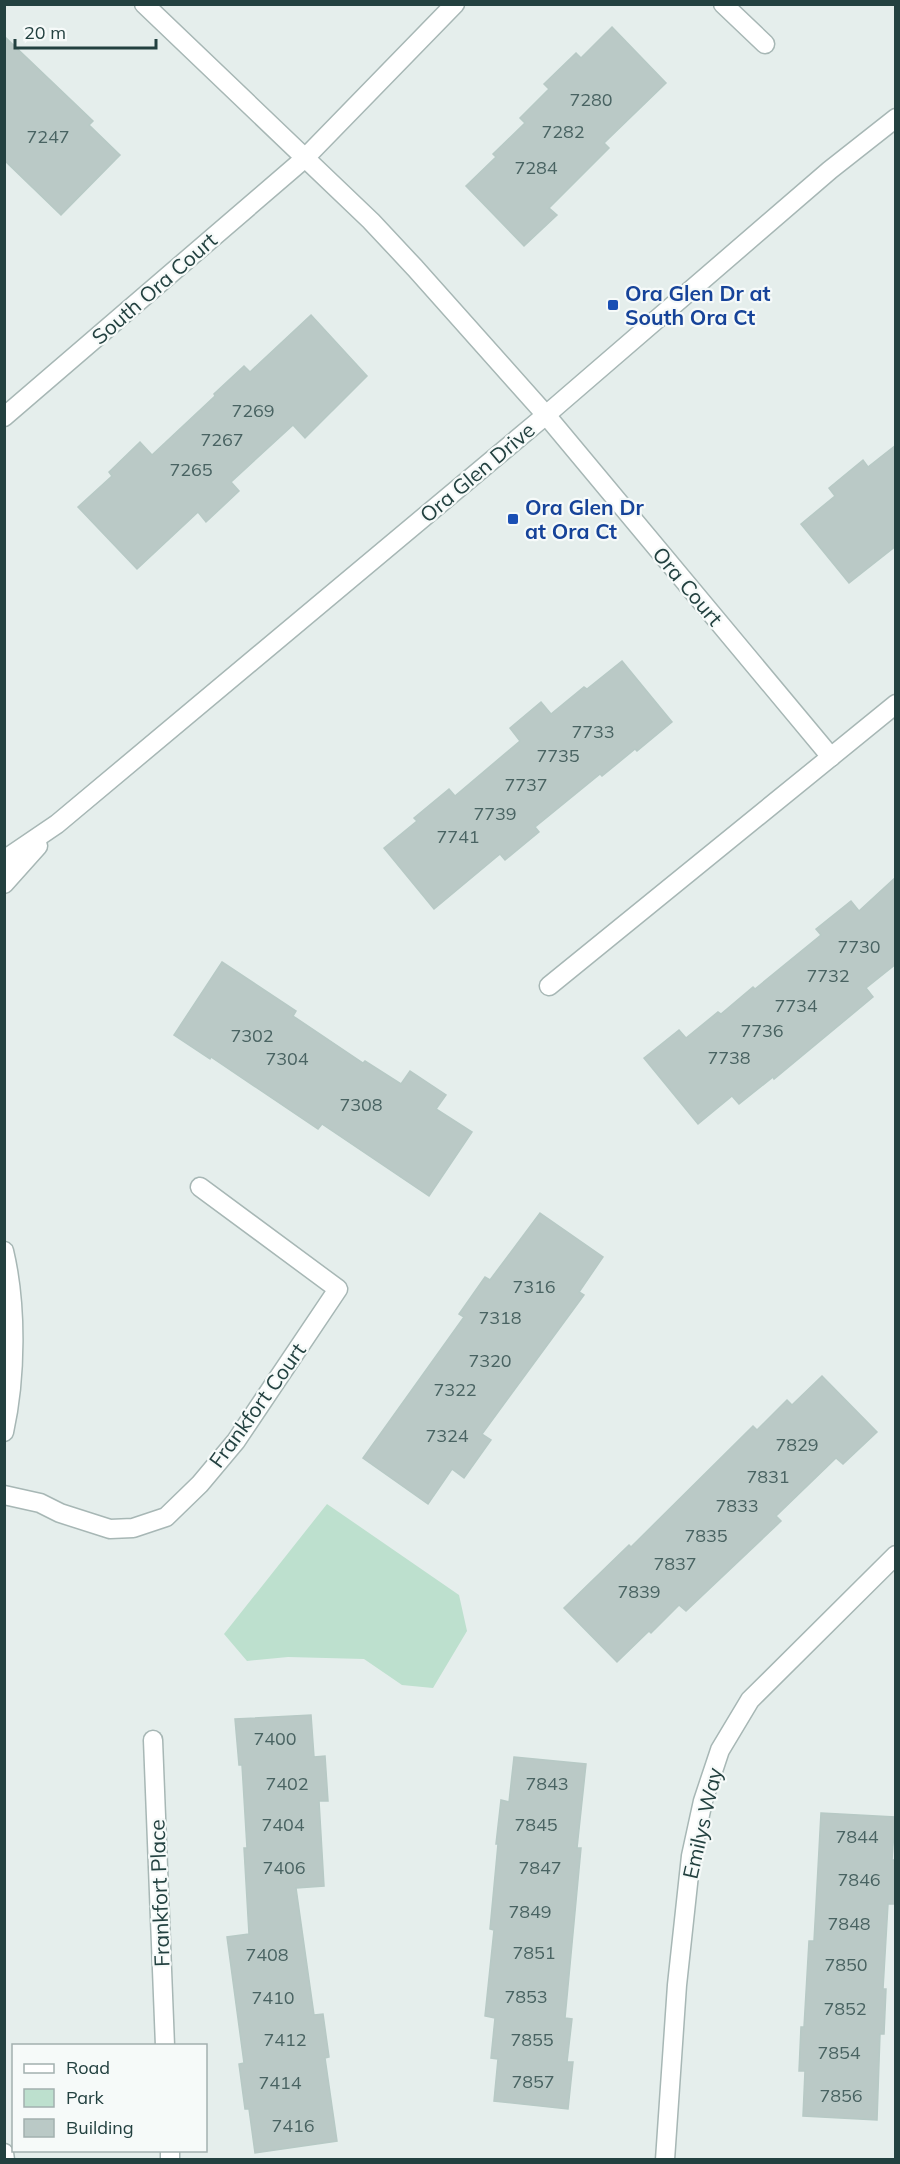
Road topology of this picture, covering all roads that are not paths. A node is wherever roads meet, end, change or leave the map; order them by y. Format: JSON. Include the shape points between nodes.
{"nodes":[{"id":1,"x":144,"y":4,"type":"edge"},
{"id":2,"x":455,"y":4,"type":"edge"},
{"id":3,"x":723,"y":4,"type":"edge"},
{"id":4,"x":765,"y":44,"type":"dead end"},
{"id":5,"x":896,"y":118,"type":"edge"},
{"id":6,"x":304,"y":159,"type":"junction"},
{"id":7,"x":546,"y":415,"type":"junction"},
{"id":8,"x":4,"y":417,"type":"edge"},
{"id":9,"x":896,"y":704,"type":"edge"},
{"id":10,"x":831,"y":757,"type":"junction"},
{"id":11,"x":57,"y":824,"type":"junction"},
{"id":12,"x":4,"y":860,"type":"edge"},
{"id":13,"x":4,"y":884,"type":"edge"},
{"id":14,"x":549,"y":986,"type":"dead end"},
{"id":15,"x":200,"y":1187,"type":"dead end"},
{"id":16,"x":4,"y":1251,"type":"edge"},
{"id":17,"x":4,"y":1432,"type":"edge"},
{"id":18,"x":4,"y":1495,"type":"edge"},
{"id":19,"x":896,"y":1555,"type":"edge"},
{"id":20,"x":153,"y":1740,"type":"dead end"},
{"id":21,"x":165,"y":2044,"type":"edge"},
{"id":22,"x":4,"y":2153,"type":"edge"},
{"id":23,"x":5,"y":2160,"type":"edge"},
{"id":24,"x":664,"y":2160,"type":"edge"}],
"edges":[{"from":1,"to":6,"type":"street"},
{"from":2,"to":6,"type":"street","name":"South Ora Court"},
{"from":3,"to":4,"type":"street"},
{"from":5,"to":7,"type":"street","name":"Ora Glen Drive","via":[[830,170]]},
{"from":6,"to":7,"type":"street","via":[[370,221]]},
{"from":6,"to":8,"type":"street","name":"South Ora Court"},
{"from":7,"to":10,"type":"street","name":"Ora Court"},
{"from":7,"to":11,"type":"street","name":"Ora Glen Drive"},
{"from":9,"to":10,"type":"street"},
{"from":10,"to":14,"type":"street"},
{"from":11,"to":12,"type":"street","name":"Ora Glen Drive"},
{"from":11,"to":13,"type":"street","name":"Ora Glen Drive"},
{"from":15,"to":18,"type":"street","name":"Frankfort Court","via":[[338,1289],[236,1441],[166,1517],[133,1528],[110,1529],[40,1503]]},
{"from":16,"to":17,"type":"street","via":[[10,1275],[13,1329],[10,1408]]},
{"from":19,"to":24,"type":"street","name":"Emilys Way","via":[[750,1700],[720,1749],[691,1856]]},
{"from":20,"to":21,"type":"street","name":"Frankfort Place"},
{"from":22,"to":23,"type":"street"}]}
